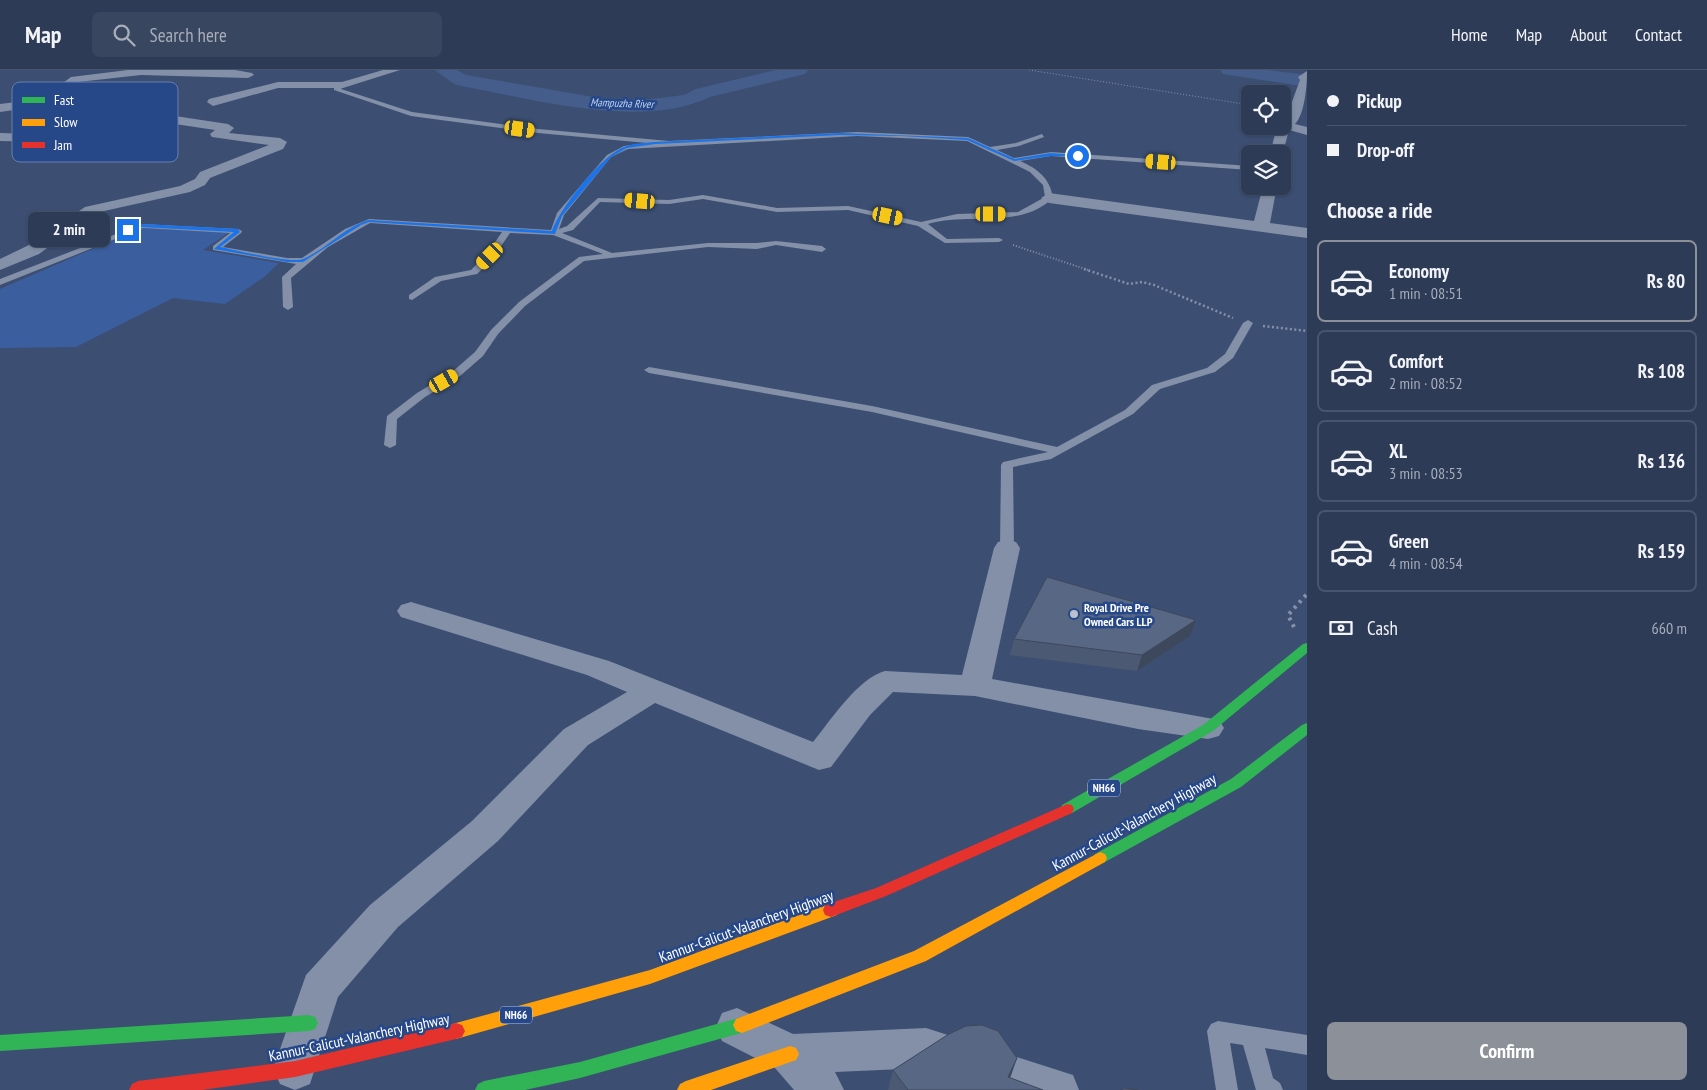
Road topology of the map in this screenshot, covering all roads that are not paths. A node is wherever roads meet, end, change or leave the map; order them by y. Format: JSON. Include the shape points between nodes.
{"nodes":[{"id":1,"x":395,"y":70,"type":"edge"},
{"id":2,"x":1297,"y":70,"type":"edge"},
{"id":3,"x":248,"y":75,"type":"dead end"},
{"id":4,"x":1306,"y":75,"type":"edge"},
{"id":5,"x":71,"y":82,"type":"edge"},
{"id":6,"x":343,"y":85,"type":"junction"},
{"id":7,"x":214,"y":102,"type":"dead end"},
{"id":8,"x":0,"y":108,"type":"edge"},
{"id":9,"x":178,"y":120,"type":"edge"},
{"id":10,"x":1291,"y":121,"type":"edge"},
{"id":11,"x":1291,"y":127,"type":"edge"},
{"id":12,"x":0,"y":128,"type":"edge"},
{"id":13,"x":1307,"y":131,"type":"edge"},
{"id":14,"x":1042,"y":136,"type":"dead end"},
{"id":15,"x":669,"y":143,"type":"junction"},
{"id":16,"x":990,"y":149,"type":"junction"},
{"id":17,"x":1014,"y":160,"type":"junction"},
{"id":18,"x":1241,"y":167,"type":"edge"},
{"id":19,"x":1268,"y":195,"type":"edge"},
{"id":20,"x":1049,"y":198,"type":"junction"},
{"id":21,"x":921,"y":224,"type":"junction"},
{"id":22,"x":1261,"y":226,"type":"junction"},
{"id":23,"x":508,"y":230,"type":"junction"},
{"id":24,"x":554,"y":233,"type":"junction"},
{"id":25,"x":1307,"y":233,"type":"edge"},
{"id":26,"x":999,"y":240,"type":"road end"},
{"id":27,"x":822,"y":249,"type":"dead end"},
{"id":28,"x":614,"y":255,"type":"junction"},
{"id":29,"x":303,"y":261,"type":"junction"},
{"id":30,"x":0,"y":265,"type":"edge"},
{"id":31,"x":0,"y":282,"type":"edge"},
{"id":32,"x":412,"y":297,"type":"dead end"},
{"id":33,"x":288,"y":307,"type":"dead end"},
{"id":34,"x":1248,"y":323,"type":"road end"},
{"id":35,"x":649,"y":370,"type":"dead end"},
{"id":36,"x":390,"y":445,"type":"dead end"},
{"id":37,"x":1059,"y":451,"type":"junction"},
{"id":38,"x":1007,"y":548,"type":"joint"},
{"id":39,"x":411,"y":611,"type":"dead end"},
{"id":40,"x":1306,"y":648,"type":"edge"},
{"id":41,"x":975,"y":686,"type":"junction"},
{"id":42,"x":653,"y":690,"type":"junction"},
{"id":43,"x":1208,"y":728,"type":"junction"},
{"id":44,"x":1307,"y":728,"type":"edge"},
{"id":45,"x":309,"y":1023,"type":"junction"},
{"id":46,"x":737,"y":1027,"type":"junction"},
{"id":47,"x":1251,"y":1036,"type":"junction"},
{"id":48,"x":0,"y":1043,"type":"edge"},
{"id":49,"x":1307,"y":1045,"type":"edge"},
{"id":50,"x":790,"y":1054,"type":"junction"},
{"id":51,"x":295,"y":1069,"type":"junction"},
{"id":52,"x":138,"y":1090,"type":"edge"},
{"id":53,"x":484,"y":1090,"type":"edge"},
{"id":54,"x":686,"y":1090,"type":"edge"},
{"id":55,"x":822,"y":1090,"type":"edge"},
{"id":56,"x":1057,"y":1090,"type":"edge"},
{"id":57,"x":1227,"y":1090,"type":"edge"},
{"id":58,"x":1272,"y":1090,"type":"edge"}],
"edges":[{"from":1,"to":6,"type":"street"},
{"from":2,"to":4,"type":"street"},
{"from":3,"to":5,"type":"street","via":[[141,72]]},
{"from":4,"to":10,"type":"street"},
{"from":6,"to":7,"type":"street","via":[[278,86]]},
{"from":6,"to":15,"type":"lane","via":[[336,89],[410,114],[538,131]]},
{"from":8,"to":12,"type":"street","via":[[11,116]]},
{"from":9,"to":30,"type":"street","via":[[228,128],[217,134],[280,142],[278,146],[205,175],[200,182],[185,189],[90,210],[33,250]]},
{"from":11,"to":13,"type":"street"},
{"from":14,"to":16,"type":"lane","via":[[1017,145]]},
{"from":15,"to":16,"type":"lane","via":[[857,134],[968,139]]},
{"from":15,"to":24,"type":"lane","via":[[626,147],[609,156],[560,215]]},
{"from":16,"to":17,"type":"lane"},
{"from":17,"to":18,"type":"lane","via":[[1051,154]]},
{"from":17,"to":20,"type":"lane","via":[[1033,170],[1046,185]]},
{"from":19,"to":22,"type":"street"},
{"from":20,"to":21,"type":"lane","via":[[1020,214],[968,215]]},
{"from":20,"to":22,"type":"street"},
{"from":21,"to":24,"type":"lane","via":[[848,208],[777,210],[702,198],[669,202],[608,199],[598,200],[570,228]]},
{"from":21,"to":26,"type":"lane","via":[[945,240]]},
{"from":22,"to":25,"type":"street"},
{"from":23,"to":24,"type":"lane"},
{"from":23,"to":29,"type":"lane","via":[[369,221],[359,224]]},
{"from":23,"to":32,"type":"lane","via":[[474,272],[438,278]]},
{"from":24,"to":28,"type":"lane"},
{"from":27,"to":28,"type":"lane","via":[[776,243],[686,246]]},
{"from":28,"to":36,"type":"lane","via":[[582,258],[522,304],[494,332],[479,354],[456,374],[391,418]]},
{"from":29,"to":31,"type":"lane","via":[[216,248],[238,231],[142,226]]},
{"from":29,"to":33,"type":"lane","via":[[286,277]]},
{"from":34,"to":37,"type":"lane","via":[[1229,356],[1211,370],[1156,388],[1129,412]]},
{"from":35,"to":37,"type":"lane","via":[[872,409]]},
{"from":37,"to":38,"type":"lane","via":[[1047,458],[1007,465]]},
{"from":38,"to":41,"type":"street"},
{"from":39,"to":42,"type":"street","via":[[598,668]]},
{"from":40,"to":43,"type":"main road","name":"Kannur-Calicut-Valanchery Highway","number":"NH66"},
{"from":41,"to":42,"type":"street","via":[[885,682],[819,758]]},
{"from":41,"to":43,"type":"street","via":[[1138,718]]},
{"from":42,"to":45,"type":"street","via":[[576,737],[485,831],[384,916],[320,988]]},
{"from":43,"to":51,"type":"main road","name":"Kannur-Calicut-Valanchery Highway","number":"NH66","via":[[1053,817],[881,892],[650,977],[449,1034]]},
{"from":44,"to":46,"type":"main road","name":"Kannur-Calicut-Valanchery Highway","via":[[1236,783],[920,956]]},
{"from":45,"to":48,"type":"main road"},
{"from":45,"to":51,"type":"street"},
{"from":46,"to":50,"type":"street"},
{"from":46,"to":53,"type":"main road","name":"Kannur-Calicut-Valanchery Highway","via":[[580,1070]]},
{"from":47,"to":49,"type":"lane"},
{"from":47,"to":57,"type":"lane","via":[[1218,1031]]},
{"from":47,"to":58,"type":"lane","via":[[1264,1084]]},
{"from":50,"to":54,"type":"main road"},
{"from":50,"to":55,"type":"street"},
{"from":50,"to":56,"type":"street","via":[[926,1048]]},
{"from":51,"to":52,"type":"main road","name":"Kannur-Calicut-Valanchery Highway","number":"NH66"}]}
